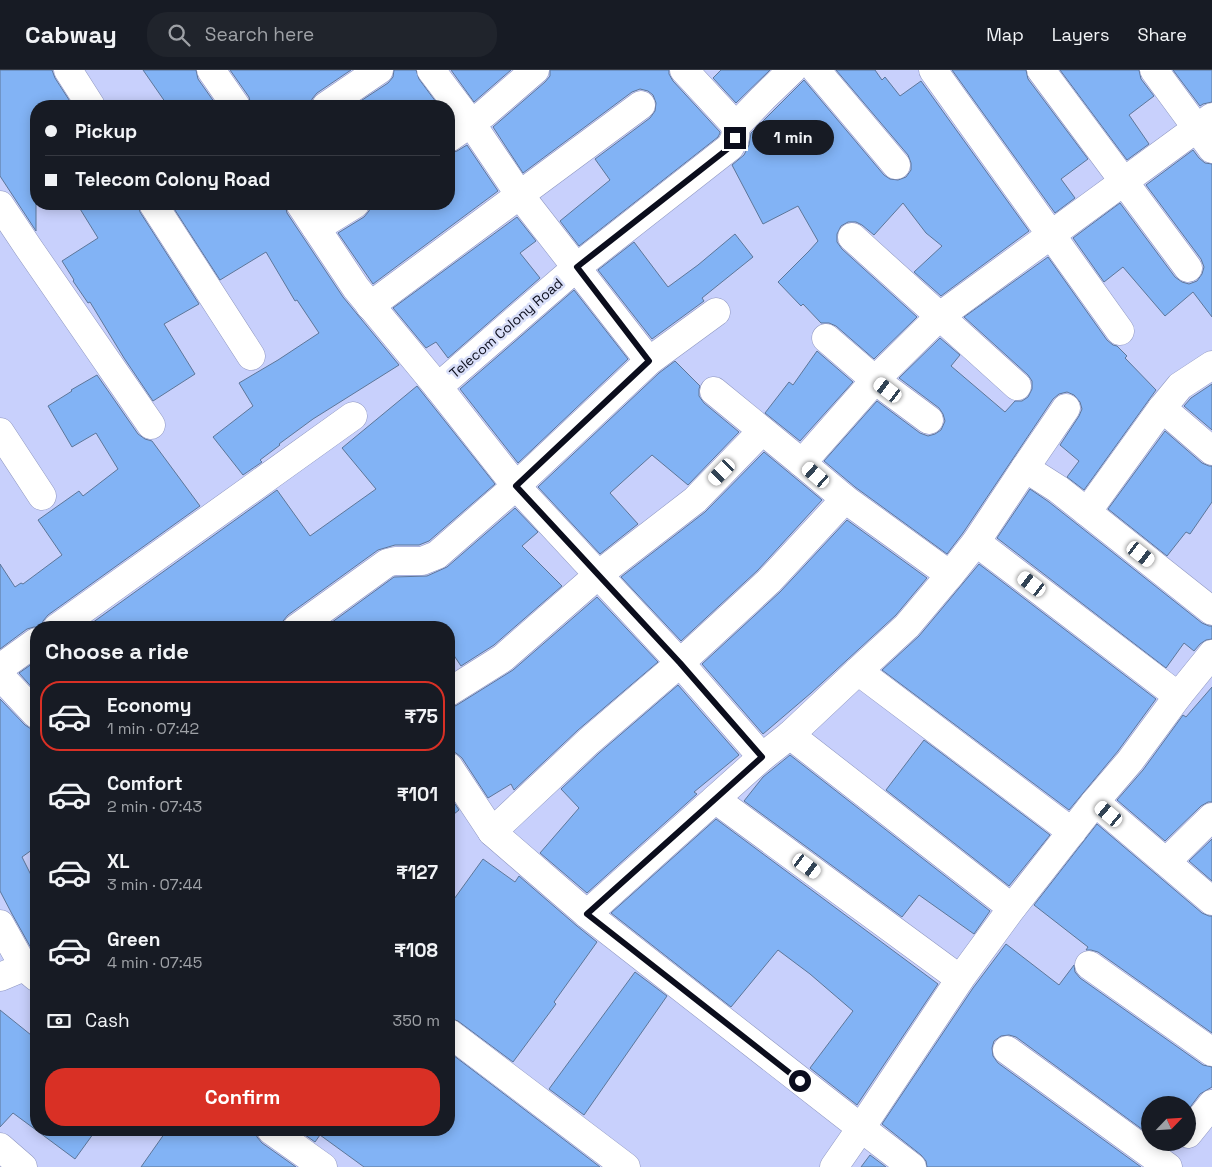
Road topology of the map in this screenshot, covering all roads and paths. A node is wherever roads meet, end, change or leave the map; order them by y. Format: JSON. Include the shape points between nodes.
{"nodes":[{"id":1,"x":68,"y":70,"type":"edge"},
{"id":2,"x":212,"y":70,"type":"edge"},
{"id":3,"x":379,"y":70,"type":"edge"},
{"id":4,"x":431,"y":70,"type":"edge"},
{"id":5,"x":535,"y":70,"type":"edge"},
{"id":6,"x":684,"y":70,"type":"edge"},
{"id":7,"x":792,"y":70,"type":"edge"},
{"id":8,"x":816,"y":70,"type":"edge"},
{"id":9,"x":933,"y":70,"type":"edge"},
{"id":10,"x":1041,"y":70,"type":"edge"},
{"id":11,"x":1154,"y":70,"type":"edge"},
{"id":12,"x":87,"y":100,"type":"edge"},
{"id":13,"x":232,"y":100,"type":"edge"},
{"id":14,"x":335,"y":100,"type":"edge"},
{"id":15,"x":453,"y":100,"type":"edge"},
{"id":16,"x":455,"y":103,"type":"edge"},
{"id":17,"x":641,"y":105,"type":"dead end"},
{"id":18,"x":470,"y":123,"type":"junction"},
{"id":19,"x":736,"y":126,"type":"junction"},
{"id":20,"x":1207,"y":131,"type":"edge"},
{"id":21,"x":455,"y":134,"type":"edge"},
{"id":22,"x":896,"y":165,"type":"dead end"},
{"id":23,"x":1124,"y":182,"type":"junction"},
{"id":24,"x":520,"y":194,"type":"junction"},
{"id":25,"x":0,"y":205,"type":"edge"},
{"id":26,"x":157,"y":210,"type":"edge"},
{"id":27,"x":304,"y":210,"type":"edge"},
{"id":28,"x":345,"y":210,"type":"edge"},
{"id":29,"x":316,"y":228,"type":"junction"},
{"id":30,"x":1051,"y":235,"type":"junction"},
{"id":31,"x":852,"y":237,"type":"dead end"},
{"id":32,"x":577,"y":267,"type":"junction"},
{"id":33,"x":1188,"y":268,"type":"dead end"},
{"id":34,"x":370,"y":306,"type":"junction"},
{"id":35,"x":716,"y":312,"type":"dead end"},
{"id":36,"x":940,"y":316,"type":"junction"},
{"id":37,"x":1120,"y":331,"type":"dead end"},
{"id":38,"x":826,"y":338,"type":"dead end"},
{"id":39,"x":251,"y":356,"type":"dead end"},
{"id":40,"x":649,"y":361,"type":"junction"},
{"id":41,"x":1212,"y":365,"type":"edge"},
{"id":42,"x":875,"y":380,"type":"junction"},
{"id":43,"x":1017,"y":386,"type":"dead end"},
{"id":44,"x":438,"y":387,"type":"junction"},
{"id":45,"x":714,"y":391,"type":"dead end"},
{"id":46,"x":1066,"y":408,"type":"dead end"},
{"id":47,"x":1162,"y":408,"type":"junction"},
{"id":48,"x":353,"y":416,"type":"dead end"},
{"id":49,"x":929,"y":420,"type":"dead end"},
{"id":50,"x":151,"y":425,"type":"dead end"},
{"id":51,"x":762,"y":431,"type":"junction"},
{"id":52,"x":0,"y":432,"type":"edge"},
{"id":53,"x":1212,"y":451,"type":"edge"},
{"id":54,"x":802,"y":463,"type":"junction"},
{"id":55,"x":1025,"y":468,"type":"junction"},
{"id":56,"x":516,"y":486,"type":"junction"},
{"id":57,"x":42,"y":496,"type":"dead end"},
{"id":58,"x":845,"y":499,"type":"junction"},
{"id":59,"x":1087,"y":512,"type":"junction"},
{"id":60,"x":976,"y":542,"type":"junction"},
{"id":61,"x":598,"y":575,"type":"junction"},
{"id":62,"x":950,"y":575,"type":"junction"},
{"id":63,"x":1212,"y":611,"type":"edge"},
{"id":64,"x":67,"y":621,"type":"edge"},
{"id":65,"x":307,"y":621,"type":"edge"},
{"id":66,"x":30,"y":646,"type":"edge"},
{"id":67,"x":1212,"y":654,"type":"edge"},
{"id":68,"x":680,"y":663,"type":"junction"},
{"id":69,"x":0,"y":668,"type":"edge"},
{"id":70,"x":858,"y":671,"type":"junction"},
{"id":71,"x":0,"y":676,"type":"edge"},
{"id":72,"x":455,"y":688,"type":"edge"},
{"id":73,"x":1178,"y":696,"type":"junction"},
{"id":74,"x":30,"y":708,"type":"edge"},
{"id":75,"x":790,"y":735,"type":"junction"},
{"id":76,"x":762,"y":757,"type":"junction"},
{"id":77,"x":455,"y":776,"type":"edge"},
{"id":78,"x":715,"y":799,"type":"junction"},
{"id":79,"x":1095,"y":802,"type":"junction"},
{"id":80,"x":1212,"y":817,"type":"edge"},
{"id":81,"x":492,"y":832,"type":"junction"},
{"id":82,"x":1072,"y":832,"type":"junction"},
{"id":83,"x":1166,"y":862,"type":"junction"},
{"id":84,"x":1212,"y":901,"type":"edge"},
{"id":85,"x":1012,"y":908,"type":"junction"},
{"id":86,"x":587,"y":914,"type":"junction"},
{"id":87,"x":0,"y":924,"type":"edge"},
{"id":88,"x":1089,"y":965,"type":"dead end"},
{"id":89,"x":20,"y":973,"type":"edge"},
{"id":90,"x":960,"y":979,"type":"junction"},
{"id":91,"x":455,"y":1038,"type":"edge"},
{"id":92,"x":1007,"y":1050,"type":"dead end"},
{"id":93,"x":1212,"y":1052,"type":"edge"},
{"id":94,"x":1212,"y":1104,"type":"edge"},
{"id":95,"x":1196,"y":1124,"type":"edge"},
{"id":96,"x":861,"y":1128,"type":"junction"},
{"id":97,"x":279,"y":1136,"type":"edge"},
{"id":98,"x":0,"y":1147,"type":"edge"},
{"id":99,"x":1175,"y":1151,"type":"edge"},
{"id":100,"x":1164,"y":1166,"type":"edge"},
{"id":101,"x":22,"y":1167,"type":"edge"},
{"id":102,"x":322,"y":1167,"type":"edge"},
{"id":103,"x":626,"y":1167,"type":"edge"},
{"id":104,"x":834,"y":1167,"type":"edge"},
{"id":105,"x":912,"y":1167,"type":"edge"}],
"edges":[{"from":1,"to":12,"type":"street"},
{"from":2,"to":13,"type":"street"},
{"from":3,"to":14,"type":"street"},
{"from":4,"to":15,"type":"street"},
{"from":5,"to":18,"type":"street"},
{"from":6,"to":19,"type":"street"},
{"from":7,"to":19,"type":"street","name":"Telecom Colony Road"},
{"from":8,"to":22,"type":"street"},
{"from":9,"to":30,"type":"street"},
{"from":10,"to":23,"type":"street"},
{"from":11,"to":20,"type":"street"},
{"from":16,"to":18,"type":"street"},
{"from":17,"to":24,"type":"street"},
{"from":18,"to":21,"type":"street"},
{"from":18,"to":24,"type":"street"},
{"from":19,"to":32,"type":"street","name":"Telecom Colony Road","via":[[730,147]]},
{"from":20,"to":23,"type":"street"},
{"from":23,"to":30,"type":"street"},
{"from":23,"to":33,"type":"street"},
{"from":24,"to":32,"type":"street"},
{"from":24,"to":34,"type":"street"},
{"from":25,"to":50,"type":"street"},
{"from":26,"to":39,"type":"street"},
{"from":27,"to":29,"type":"street"},
{"from":28,"to":29,"type":"street"},
{"from":29,"to":34,"type":"street"},
{"from":30,"to":36,"type":"street"},
{"from":30,"to":37,"type":"street"},
{"from":31,"to":36,"type":"street"},
{"from":32,"to":40,"type":"street"},
{"from":32,"to":44,"type":"street","name":"Telecom Colony Road"},
{"from":34,"to":44,"type":"street"},
{"from":35,"to":40,"type":"street"},
{"from":36,"to":42,"type":"street"},
{"from":36,"to":43,"type":"street"},
{"from":38,"to":42,"type":"street"},
{"from":40,"to":56,"type":"street"},
{"from":41,"to":47,"type":"street","via":[[1180,386]]},
{"from":42,"to":49,"type":"street"},
{"from":42,"to":54,"type":"street"},
{"from":44,"to":56,"type":"street"},
{"from":45,"to":51,"type":"street"},
{"from":46,"to":55,"type":"street"},
{"from":47,"to":53,"type":"street"},
{"from":47,"to":59,"type":"street"},
{"from":48,"to":64,"type":"street"},
{"from":51,"to":54,"type":"street"},
{"from":51,"to":61,"type":"street","via":[[695,500]]},
{"from":52,"to":57,"type":"street"},
{"from":54,"to":58,"type":"street"},
{"from":55,"to":59,"type":"street"},
{"from":55,"to":60,"type":"street"},
{"from":56,"to":61,"type":"street"},
{"from":56,"to":65,"type":"street","via":[[437,555],[422,561],[387,563]]},
{"from":58,"to":62,"type":"street"},
{"from":58,"to":68,"type":"street","via":[[769,581]]},
{"from":59,"to":63,"type":"street"},
{"from":60,"to":62,"type":"street"},
{"from":60,"to":73,"type":"street"},
{"from":61,"to":68,"type":"street"},
{"from":61,"to":72,"type":"street","via":[[503,658]]},
{"from":62,"to":70,"type":"street","via":[[907,626]]},
{"from":66,"to":69,"type":"street"},
{"from":67,"to":73,"type":"street"},
{"from":68,"to":76,"type":"street"},
{"from":68,"to":81,"type":"street","via":[[589,741]]},
{"from":70,"to":75,"type":"street"},
{"from":70,"to":82,"type":"street"},
{"from":71,"to":74,"type":"street"},
{"from":73,"to":79,"type":"street"},
{"from":75,"to":76,"type":"street"},
{"from":75,"to":85,"type":"street"},
{"from":76,"to":78,"type":"street"},
{"from":77,"to":81,"type":"street"},
{"from":78,"to":86,"type":"street"},
{"from":78,"to":90,"type":"street"},
{"from":79,"to":82,"type":"street"},
{"from":79,"to":83,"type":"street"},
{"from":80,"to":83,"type":"street"},
{"from":81,"to":86,"type":"street"},
{"from":82,"to":85,"type":"street"},
{"from":83,"to":84,"type":"street"},
{"from":85,"to":90,"type":"street"},
{"from":86,"to":96,"type":"street"},
{"from":87,"to":89,"type":"street"},
{"from":88,"to":93,"type":"street"},
{"from":90,"to":96,"type":"street"},
{"from":91,"to":103,"type":"street"},
{"from":92,"to":100,"type":"street"},
{"from":94,"to":95,"type":"street"},
{"from":96,"to":104,"type":"street"},
{"from":96,"to":105,"type":"street"},
{"from":97,"to":102,"type":"street"},
{"from":98,"to":101,"type":"street"},
{"from":99,"to":100,"type":"street"}]}
